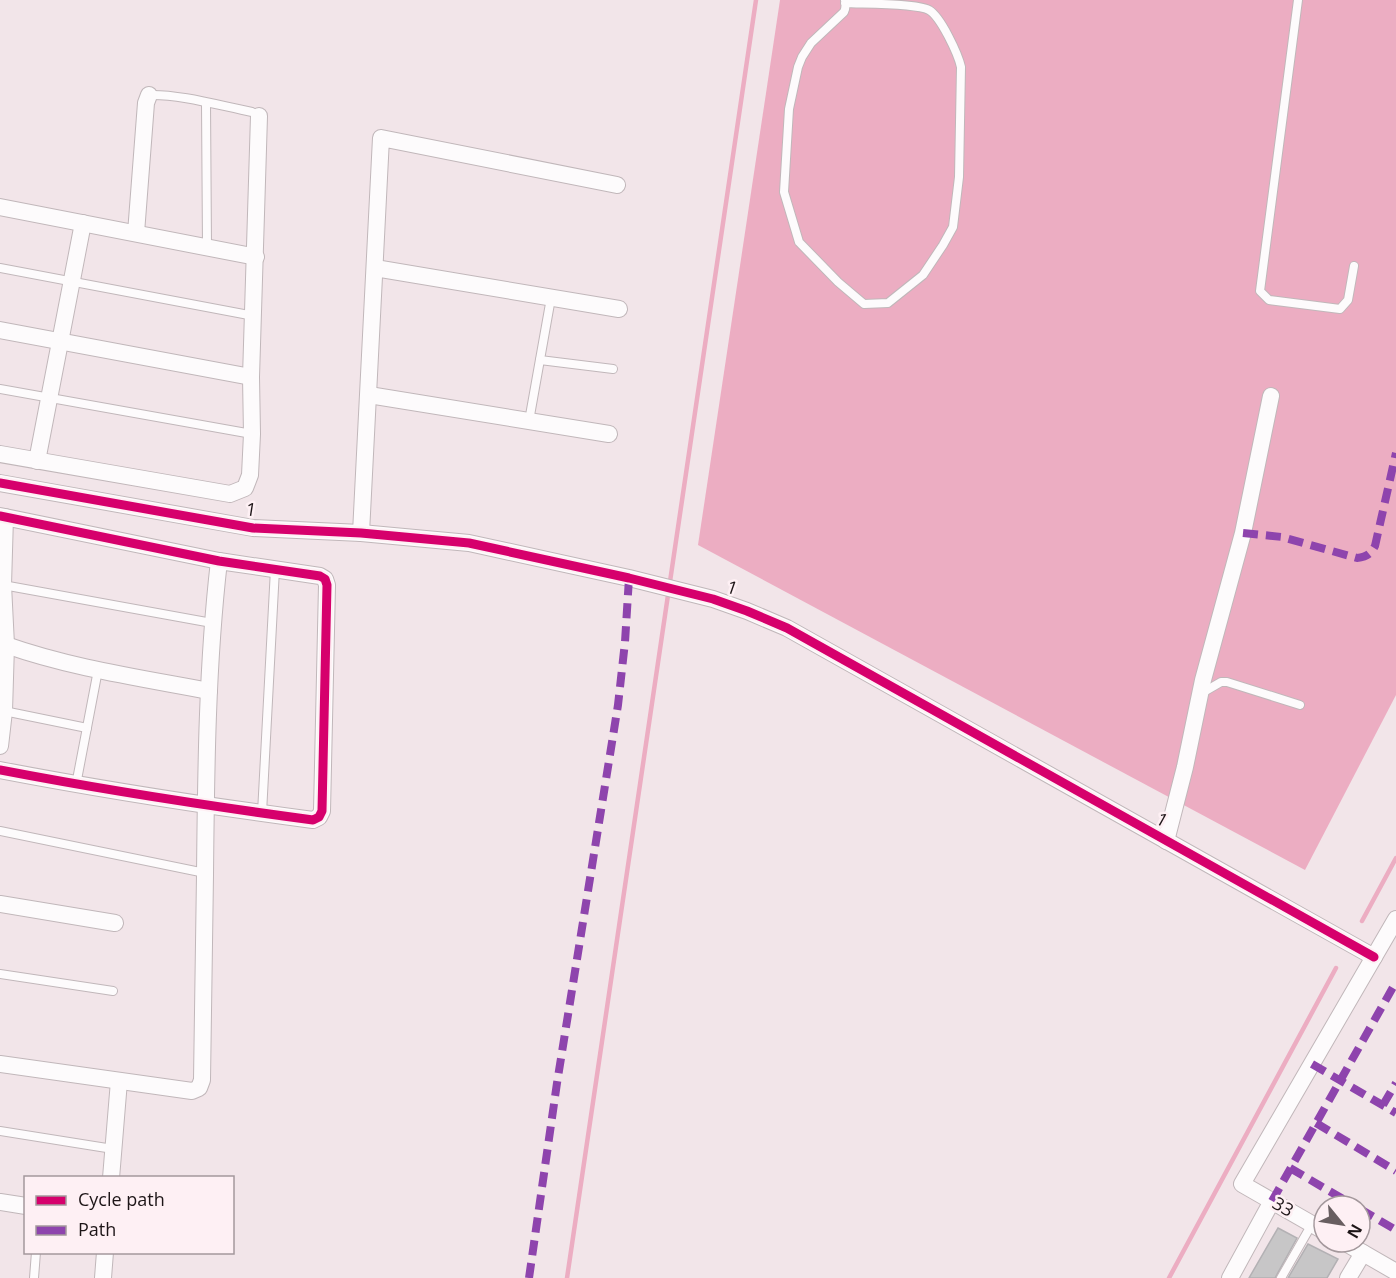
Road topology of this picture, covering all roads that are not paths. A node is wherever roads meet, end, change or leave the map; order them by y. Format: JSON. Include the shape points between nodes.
{"nodes":[{"id":1,"x":1298,"y":0,"type":"edge"},
{"id":2,"x":845,"y":1,"type":"edge"},
{"id":3,"x":149,"y":95,"type":"joint"},
{"id":4,"x":206,"y":103,"type":"junction"},
{"id":5,"x":259,"y":116,"type":"joint"},
{"id":6,"x":617,"y":185,"type":"dead end"},
{"id":7,"x":0,"y":207,"type":"edge"},
{"id":8,"x":83,"y":223,"type":"junction"},
{"id":9,"x":136,"y":233,"type":"junction"},
{"id":10,"x":207,"y":247,"type":"junction"},
{"id":11,"x":256,"y":256,"type":"junction"},
{"id":12,"x":1354,"y":266,"type":"dead end"},
{"id":13,"x":0,"y":268,"type":"edge"},
{"id":14,"x":375,"y":268,"type":"junction"},
{"id":15,"x":71,"y":282,"type":"junction"},
{"id":16,"x":551,"y":298,"type":"junction"},
{"id":17,"x":619,"y":309,"type":"dead end"},
{"id":18,"x":254,"y":316,"type":"junction"},
{"id":19,"x":0,"y":330,"type":"edge"},
{"id":20,"x":60,"y":341,"type":"junction"},
{"id":21,"x":540,"y":360,"type":"junction"},
{"id":22,"x":613,"y":369,"type":"dead end"},
{"id":23,"x":251,"y":377,"type":"junction"},
{"id":24,"x":0,"y":389,"type":"edge"},
{"id":25,"x":369,"y":394,"type":"junction"},
{"id":26,"x":1272,"y":396,"type":"dead end"},
{"id":27,"x":49,"y":399,"type":"junction"},
{"id":28,"x":529,"y":421,"type":"junction"},
{"id":29,"x":252,"y":434,"type":"junction"},
{"id":30,"x":609,"y":434,"type":"dead end"},
{"id":31,"x":0,"y":454,"type":"edge"},
{"id":32,"x":37,"y":461,"type":"junction"},
{"id":33,"x":0,"y":483,"type":"edge"},
{"id":34,"x":3,"y":517,"type":"edge"},
{"id":35,"x":362,"y":533,"type":"junction"},
{"id":36,"x":219,"y":561,"type":"junction"},
{"id":37,"x":275,"y":569,"type":"junction"},
{"id":38,"x":3,"y":585,"type":"junction"},
{"id":39,"x":212,"y":622,"type":"junction"},
{"id":40,"x":3,"y":645,"type":"edge"},
{"id":41,"x":98,"y":670,"type":"junction"},
{"id":42,"x":209,"y":691,"type":"junction"},
{"id":43,"x":1200,"y":694,"type":"junction"},
{"id":44,"x":1300,"y":705,"type":"dead end"},
{"id":45,"x":4,"y":711,"type":"junction"},
{"id":46,"x":87,"y":728,"type":"junction"},
{"id":47,"x":0,"y":746,"type":"edge"},
{"id":48,"x":0,"y":770,"type":"edge"},
{"id":49,"x":76,"y":785,"type":"junction"},
{"id":50,"x":205,"y":805,"type":"junction"},
{"id":51,"x":262,"y":813,"type":"junction"},
{"id":52,"x":0,"y":831,"type":"edge"},
{"id":53,"x":1166,"y":841,"type":"junction"},
{"id":54,"x":205,"y":873,"type":"junction"},
{"id":55,"x":0,"y":904,"type":"edge"},
{"id":56,"x":1396,"y":919,"type":"edge"},
{"id":57,"x":114,"y":923,"type":"dead end"},
{"id":58,"x":1374,"y":957,"type":"junction"},
{"id":59,"x":0,"y":974,"type":"edge"},
{"id":60,"x":113,"y":991,"type":"dead end"},
{"id":61,"x":0,"y":1064,"type":"edge"},
{"id":62,"x":119,"y":1081,"type":"junction"},
{"id":63,"x":0,"y":1131,"type":"edge"},
{"id":64,"x":113,"y":1149,"type":"junction"},
{"id":65,"x":111,"y":1176,"type":"edge"},
{"id":66,"x":1272,"y":1201,"type":"junction"},
{"id":67,"x":0,"y":1202,"type":"edge"},
{"id":68,"x":24,"y":1206,"type":"edge"},
{"id":69,"x":1312,"y":1224,"type":"edge"},
{"id":70,"x":1312,"y":1235,"type":"edge"},
{"id":71,"x":36,"y":1254,"type":"edge"},
{"id":72,"x":105,"y":1254,"type":"edge"},
{"id":73,"x":1362,"y":1254,"type":"edge"},
{"id":74,"x":1365,"y":1254,"type":"edge"},
{"id":75,"x":1396,"y":1272,"type":"edge"},
{"id":76,"x":34,"y":1278,"type":"edge"},
{"id":77,"x":103,"y":1278,"type":"edge"},
{"id":78,"x":1230,"y":1278,"type":"edge"},
{"id":79,"x":1281,"y":1278,"type":"edge"},
{"id":80,"x":1348,"y":1278,"type":"edge"}],
"edges":[{"from":1,"to":12,"type":"lane","via":[[1260,291],[1269,300],[1340,309],[1348,300]]},
{"from":2,"to":2,"type":"lane","via":[[844,12],[801,57],[789,109],[784,192],[799,242],[864,304],[888,303],[923,275],[953,227],[959,177],[962,76],[959,59],[938,19],[927,9]]},
{"from":3,"to":4,"type":"lane"},
{"from":3,"to":9,"type":"street"},
{"from":4,"to":5,"type":"lane"},
{"from":4,"to":10,"type":"lane"},
{"from":5,"to":11,"type":"street"},
{"from":6,"to":14,"type":"street","via":[[381,138]]},
{"from":7,"to":8,"type":"street"},
{"from":8,"to":9,"type":"street"},
{"from":8,"to":15,"type":"street"},
{"from":9,"to":10,"type":"street"},
{"from":10,"to":11,"type":"street"},
{"from":11,"to":18,"type":"street"},
{"from":13,"to":15,"type":"lane"},
{"from":14,"to":16,"type":"street"},
{"from":14,"to":25,"type":"street"},
{"from":15,"to":18,"type":"lane"},
{"from":15,"to":20,"type":"street"},
{"from":16,"to":17,"type":"street"},
{"from":16,"to":21,"type":"lane"},
{"from":18,"to":23,"type":"street"},
{"from":19,"to":20,"type":"street"},
{"from":20,"to":23,"type":"street"},
{"from":20,"to":27,"type":"street"},
{"from":21,"to":22,"type":"lane"},
{"from":21,"to":28,"type":"lane"},
{"from":23,"to":29,"type":"street"},
{"from":24,"to":27,"type":"lane"},
{"from":25,"to":28,"type":"street"},
{"from":25,"to":35,"type":"street"},
{"from":26,"to":43,"type":"street","via":[[1243,533]]},
{"from":27,"to":29,"type":"lane"},
{"from":27,"to":32,"type":"street"},
{"from":28,"to":30,"type":"street"},
{"from":29,"to":32,"type":"street","via":[[245,488],[230,494]]},
{"from":31,"to":32,"type":"street"},
{"from":33,"to":35,"type":"street","name":"1","via":[[253,528]]},
{"from":34,"to":36,"type":"street"},
{"from":34,"to":38,"type":"street"},
{"from":35,"to":53,"type":"street","name":"1","via":[[469,543],[712,598],[747,611],[786,628]]},
{"from":36,"to":37,"type":"street"},
{"from":36,"to":39,"type":"street"},
{"from":37,"to":51,"type":"lane"},
{"from":37,"to":51,"type":"street","via":[[320,576],[327,585],[322,811],[313,820]]},
{"from":38,"to":39,"type":"lane"},
{"from":38,"to":40,"type":"street"},
{"from":39,"to":42,"type":"street"},
{"from":40,"to":41,"type":"street"},
{"from":40,"to":45,"type":"street"},
{"from":41,"to":42,"type":"street"},
{"from":41,"to":46,"type":"lane"},
{"from":42,"to":50,"type":"street"},
{"from":43,"to":44,"type":"lane","via":[[1227,682]]},
{"from":43,"to":53,"type":"street"},
{"from":45,"to":46,"type":"lane"},
{"from":45,"to":47,"type":"street"},
{"from":46,"to":49,"type":"lane"},
{"from":48,"to":49,"type":"street"},
{"from":49,"to":50,"type":"street"},
{"from":50,"to":51,"type":"street"},
{"from":50,"to":54,"type":"street"},
{"from":52,"to":54,"type":"lane"},
{"from":53,"to":58,"type":"street","name":"1"},
{"from":54,"to":62,"type":"street","via":[[199,1088],[192,1091]]},
{"from":55,"to":57,"type":"street"},
{"from":56,"to":58,"type":"street"},
{"from":58,"to":66,"type":"street","name":"33","via":[[1242,1184]]},
{"from":59,"to":60,"type":"lane"},
{"from":61,"to":62,"type":"street"},
{"from":62,"to":64,"type":"street"},
{"from":63,"to":64,"type":"lane"},
{"from":64,"to":65,"type":"street"},
{"from":66,"to":69,"type":"street","name":"33"},
{"from":66,"to":78,"type":"street"},
{"from":67,"to":68,"type":"street"},
{"from":70,"to":79,"type":"lane"},
{"from":71,"to":76,"type":"lane"},
{"from":72,"to":77,"type":"street"},
{"from":73,"to":80,"type":"street"},
{"from":74,"to":75,"type":"street"}]}
